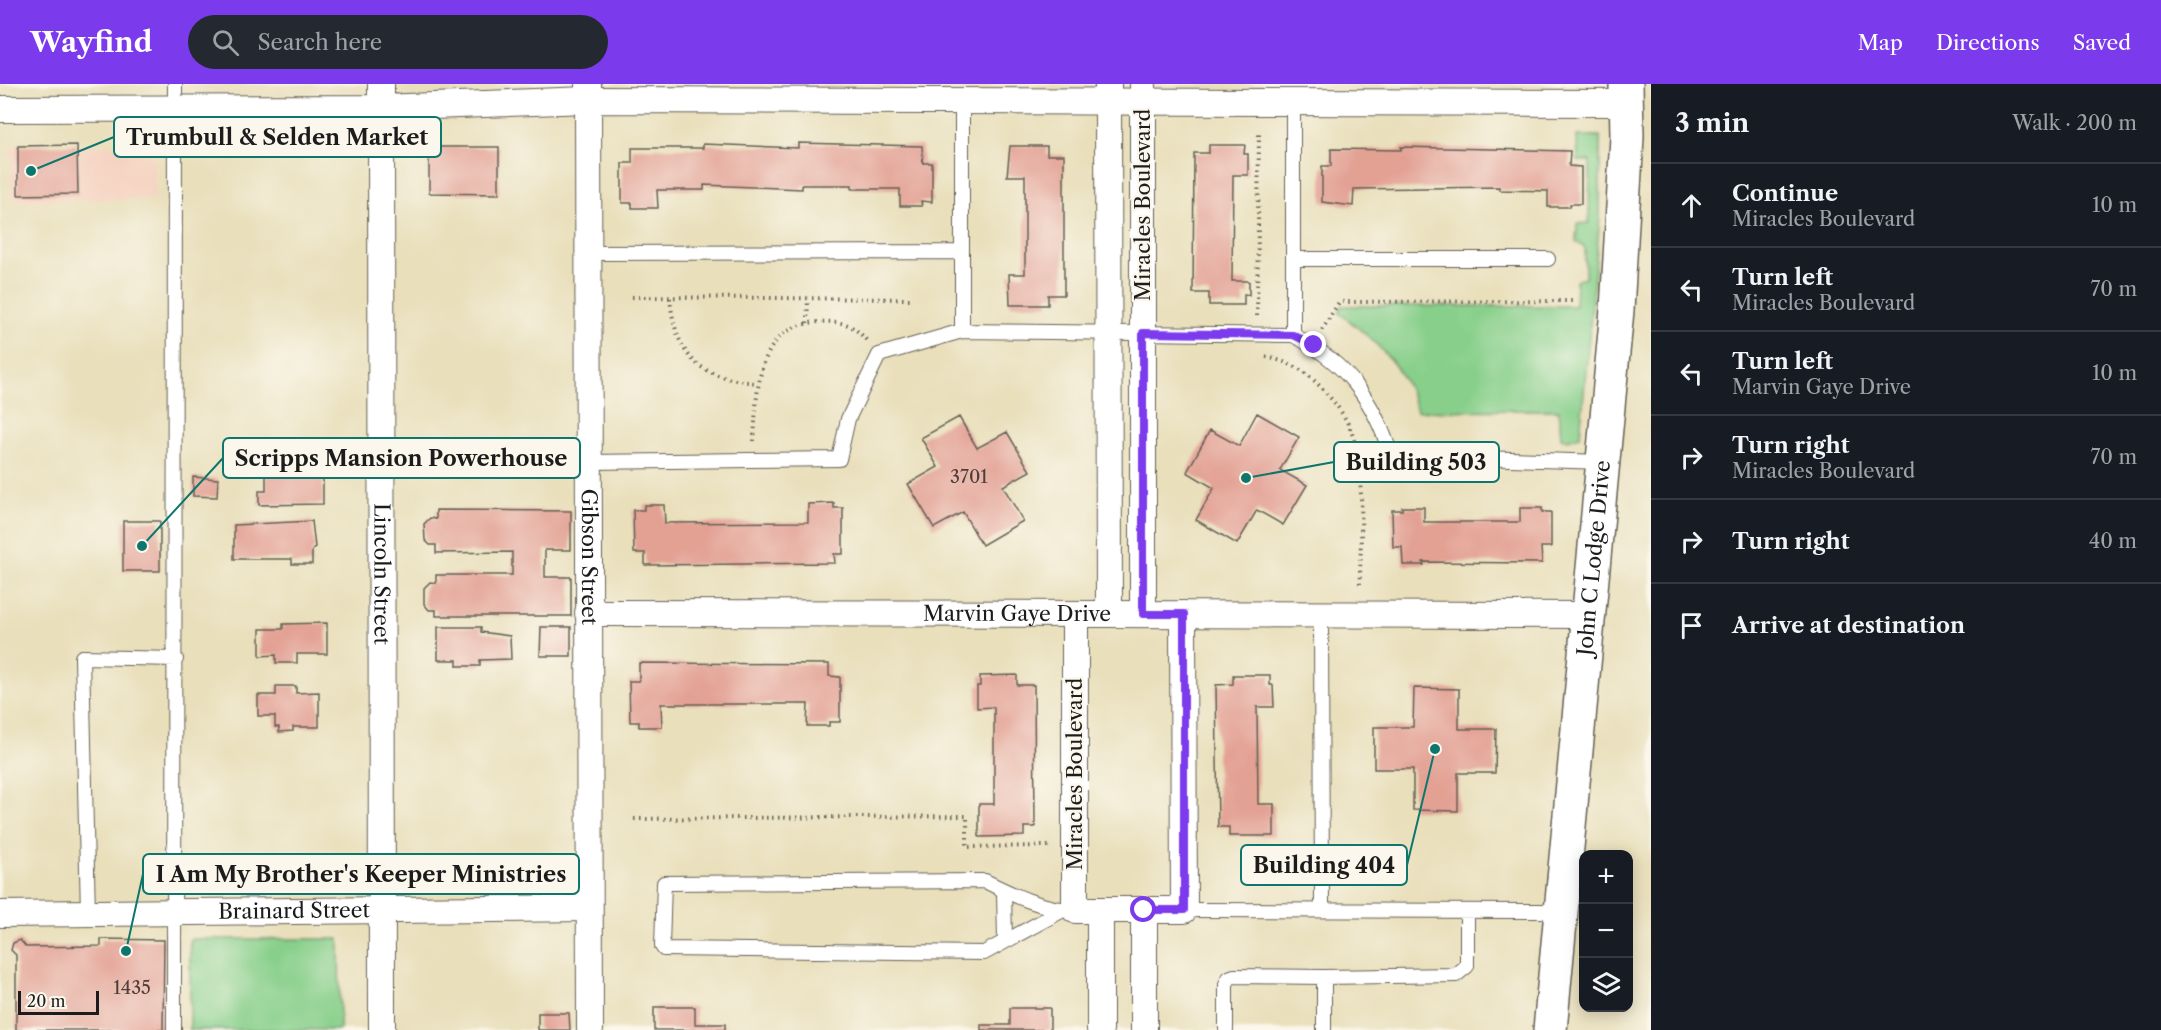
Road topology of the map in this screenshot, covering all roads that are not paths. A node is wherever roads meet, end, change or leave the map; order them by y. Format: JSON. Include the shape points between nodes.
{"nodes":[{"id":1,"x":175,"y":84,"type":"edge"},
{"id":2,"x":587,"y":92,"type":"edge"},
{"id":3,"x":771,"y":92,"type":"edge"},
{"id":4,"x":1108,"y":93,"type":"edge"},
{"id":5,"x":1143,"y":93,"type":"edge"},
{"id":6,"x":1626,"y":93,"type":"edge"},
{"id":7,"x":381,"y":96,"type":"edge"},
{"id":8,"x":962,"y":101,"type":"junction"},
{"id":9,"x":1293,"y":102,"type":"junction"},
{"id":10,"x":0,"y":109,"type":"edge"},
{"id":11,"x":175,"y":110,"type":"junction"},
{"id":12,"x":962,"y":252,"type":"junction"},
{"id":13,"x":588,"y":253,"type":"junction"},
{"id":14,"x":1293,"y":259,"type":"junction"},
{"id":15,"x":1548,"y":259,"type":"dead end"},
{"id":16,"x":962,"y":331,"type":"junction"},
{"id":17,"x":1109,"y":332,"type":"junction"},
{"id":18,"x":1143,"y":333,"type":"junction"},
{"id":19,"x":1293,"y":335,"type":"junction"},
{"id":20,"x":588,"y":462,"type":"junction"},
{"id":21,"x":1603,"y":462,"type":"junction"},
{"id":22,"x":588,"y":613,"type":"junction"},
{"id":23,"x":1075,"y":614,"type":"junction"},
{"id":24,"x":1109,"y":614,"type":"junction"},
{"id":25,"x":1143,"y":614,"type":"junction"},
{"id":26,"x":1184,"y":614,"type":"junction"},
{"id":27,"x":1321,"y":614,"type":"junction"},
{"id":28,"x":1589,"y":615,"type":"junction"},
{"id":29,"x":176,"y":659,"type":"junction"},
{"id":30,"x":1004,"y":891,"type":"junction"},
{"id":31,"x":588,"y":908,"type":"junction"},
{"id":32,"x":381,"y":910,"type":"junction"},
{"id":33,"x":1079,"y":910,"type":"junction"},
{"id":34,"x":1144,"y":910,"type":"junction"},
{"id":35,"x":1184,"y":910,"type":"junction"},
{"id":36,"x":1322,"y":910,"type":"junction"},
{"id":37,"x":1467,"y":911,"type":"junction"},
{"id":38,"x":1561,"y":911,"type":"junction"},
{"id":39,"x":176,"y":912,"type":"junction"},
{"id":40,"x":88,"y":913,"type":"junction"},
{"id":41,"x":0,"y":914,"type":"edge"},
{"id":42,"x":1005,"y":941,"type":"junction"},
{"id":43,"x":1324,"y":977,"type":"junction"},
{"id":44,"x":174,"y":1030,"type":"edge"},
{"id":45,"x":382,"y":1030,"type":"edge"},
{"id":46,"x":590,"y":1030,"type":"edge"},
{"id":47,"x":1100,"y":1030,"type":"edge"},
{"id":48,"x":1144,"y":1030,"type":"edge"},
{"id":49,"x":1226,"y":1030,"type":"edge"},
{"id":50,"x":1324,"y":1030,"type":"edge"},
{"id":51,"x":1550,"y":1030,"type":"edge"}],
"edges":[{"from":1,"to":11,"type":"lane"},
{"from":2,"to":3,"type":"street"},
{"from":2,"to":7,"type":"street"},
{"from":2,"to":13,"type":"street","name":"Gibson Street"},
{"from":3,"to":8,"type":"street"},
{"from":4,"to":5,"type":"street"},
{"from":4,"to":8,"type":"street"},
{"from":4,"to":17,"type":"street","name":"Miracles Boulevard"},
{"from":5,"to":9,"type":"street"},
{"from":5,"to":18,"type":"street","name":"Miracles Boulevard"},
{"from":6,"to":9,"type":"street"},
{"from":6,"to":21,"type":"main road","name":"John C Lodge Drive","via":[[1628,137]]},
{"from":7,"to":11,"type":"street"},
{"from":7,"to":32,"type":"street","name":"Lincoln Street"},
{"from":8,"to":12,"type":"lane"},
{"from":9,"to":14,"type":"lane"},
{"from":10,"to":11,"type":"street"},
{"from":11,"to":29,"type":"lane"},
{"from":12,"to":13,"type":"lane"},
{"from":12,"to":16,"type":"lane"},
{"from":13,"to":20,"type":"street","name":"Gibson Street"},
{"from":14,"to":15,"type":"lane"},
{"from":14,"to":19,"type":"lane"},
{"from":16,"to":17,"type":"lane"},
{"from":16,"to":20,"type":"lane","via":[[879,356],[848,419],[839,459]]},
{"from":17,"to":18,"type":"lane"},
{"from":17,"to":24,"type":"street","name":"Miracles Boulevard"},
{"from":18,"to":19,"type":"lane"},
{"from":18,"to":25,"type":"street","name":"Miracles Boulevard"},
{"from":19,"to":21,"type":"lane","via":[[1330,357],[1363,392],[1380,422],[1391,455]]},
{"from":20,"to":22,"type":"street","name":"Gibson Street"},
{"from":21,"to":28,"type":"main road","name":"John C Lodge Drive"},
{"from":22,"to":23,"type":"street","name":"Marvin Gaye Drive"},
{"from":22,"to":31,"type":"street","name":"Gibson Street"},
{"from":23,"to":24,"type":"street","name":"Marvin Gaye Drive"},
{"from":23,"to":33,"type":"street","name":"Miracles Boulevard"},
{"from":24,"to":25,"type":"street","name":"Marvin Gaye Drive"},
{"from":25,"to":26,"type":"street","name":"Marvin Gaye Drive"},
{"from":26,"to":27,"type":"street","name":"Marvin Gaye Drive"},
{"from":26,"to":35,"type":"street"},
{"from":27,"to":28,"type":"street","name":"Marvin Gaye Drive"},
{"from":27,"to":36,"type":"lane"},
{"from":28,"to":38,"type":"main road","name":"John C Lodge Drive"},
{"from":29,"to":39,"type":"lane"},
{"from":29,"to":40,"type":"lane","via":[[82,657]]},
{"from":30,"to":33,"type":"lane"},
{"from":30,"to":42,"type":"lane"},
{"from":30,"to":42,"type":"lane","via":[[985,881],[664,883],[662,946],[984,953]]},
{"from":31,"to":32,"type":"street","name":"Brainard Street"},
{"from":31,"to":46,"type":"street","name":"Gibson Street"},
{"from":32,"to":39,"type":"street","name":"Brainard Street"},
{"from":32,"to":45,"type":"street","name":"Lincoln Street"},
{"from":33,"to":34,"type":"street"},
{"from":33,"to":42,"type":"lane"},
{"from":33,"to":47,"type":"street","name":"Miracles Boulevard"},
{"from":34,"to":35,"type":"street"},
{"from":34,"to":48,"type":"street"},
{"from":35,"to":36,"type":"lane"},
{"from":36,"to":37,"type":"lane"},
{"from":37,"to":38,"type":"lane"},
{"from":37,"to":43,"type":"lane","via":[[1467,966],[1456,975]]},
{"from":38,"to":51,"type":"main road","name":"John C Lodge Drive"},
{"from":39,"to":40,"type":"street","name":"Brainard Street"},
{"from":39,"to":44,"type":"lane"},
{"from":40,"to":41,"type":"street","name":"Brainard Street"},
{"from":43,"to":49,"type":"lane","via":[[1229,978]]},
{"from":43,"to":50,"type":"lane"}]}
